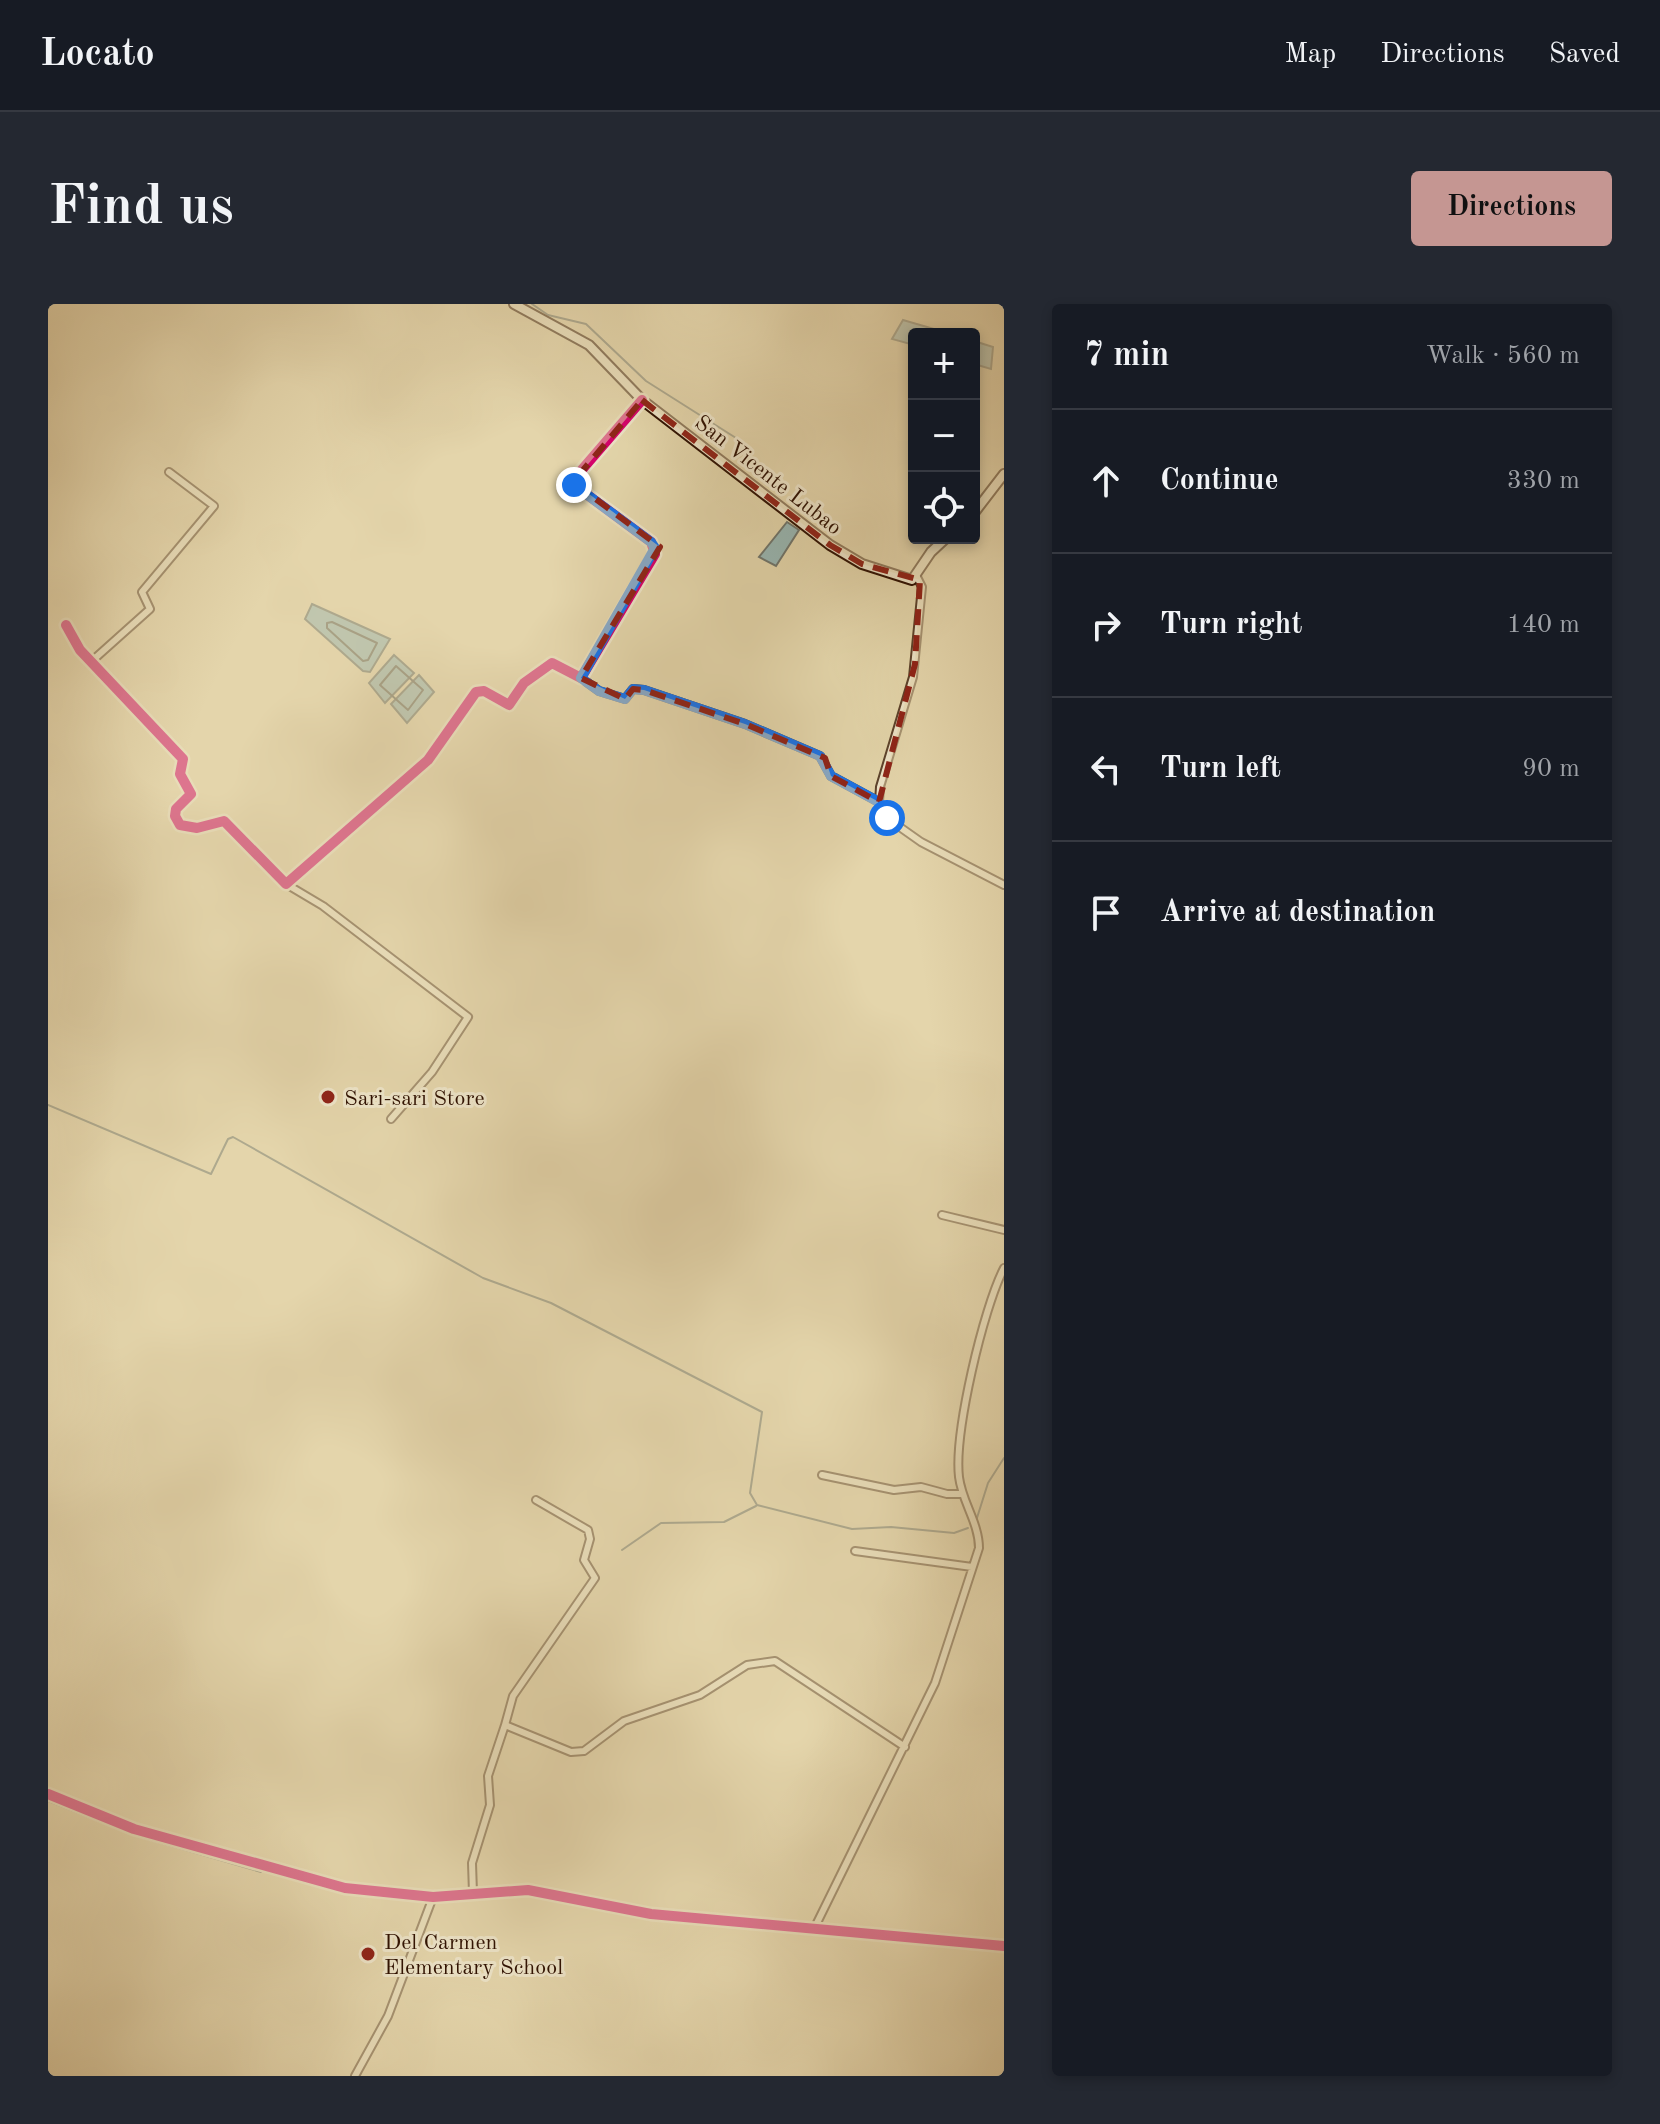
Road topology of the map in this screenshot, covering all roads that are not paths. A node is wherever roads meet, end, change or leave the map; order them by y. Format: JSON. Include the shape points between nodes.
{"nodes":[{"id":1,"x":514,"y":304,"type":"edge"},
{"id":2,"x":642,"y":400,"type":"junction"},
{"id":3,"x":169,"y":472,"type":"dead end"},
{"id":4,"x":1004,"y":474,"type":"edge"},
{"id":5,"x":980,"y":505,"type":"edge"},
{"id":6,"x":941,"y":544,"type":"edge"},
{"id":7,"x":922,"y":568,"type":"junction"},
{"id":8,"x":66,"y":625,"type":"dead end"},
{"id":9,"x":93,"y":660,"type":"junction"},
{"id":10,"x":581,"y":678,"type":"junction"},
{"id":11,"x":879,"y":802,"type":"junction"},
{"id":12,"x":286,"y":884,"type":"junction"},
{"id":13,"x":1004,"y":885,"type":"edge"},
{"id":14,"x":391,"y":1119,"type":"dead end"},
{"id":15,"x":942,"y":1215,"type":"dead end"},
{"id":16,"x":1004,"y":1230,"type":"edge"},
{"id":17,"x":1004,"y":1268,"type":"edge"},
{"id":18,"x":822,"y":1475,"type":"dead end"},
{"id":19,"x":962,"y":1494,"type":"junction"},
{"id":20,"x":536,"y":1500,"type":"dead end"},
{"id":21,"x":855,"y":1551,"type":"dead end"},
{"id":22,"x":972,"y":1567,"type":"junction"},
{"id":23,"x":505,"y":1725,"type":"junction"},
{"id":24,"x":905,"y":1747,"type":"junction"},
{"id":25,"x":48,"y":1794,"type":"edge"},
{"id":26,"x":473,"y":1893,"type":"junction"},
{"id":27,"x":433,"y":1897,"type":"junction"},
{"id":28,"x":813,"y":1931,"type":"junction"},
{"id":29,"x":1004,"y":1946,"type":"edge"},
{"id":30,"x":355,"y":2076,"type":"edge"}],
"edges":[{"from":1,"to":2,"type":"street","name":"San Vicente Lubao","via":[[604,357]]},
{"from":2,"to":7,"type":"street","name":"San Vicente Lubao","via":[[830,545],[862,564],[908,580]]},
{"from":2,"to":10,"type":"street","via":[[573,480],[655,548]]},
{"from":3,"to":9,"type":"street","via":[[214,506],[142,592],[150,609]]},
{"from":4,"to":5,"type":"street"},
{"from":6,"to":7,"type":"street"},
{"from":7,"to":11,"type":"street","via":[[915,664]]},
{"from":8,"to":9,"type":"street","via":[[80,650]]},
{"from":9,"to":12,"type":"street","via":[[183,759],[180,774],[191,794],[176,809],[180,825],[197,828],[224,821]]},
{"from":10,"to":11,"type":"street","via":[[625,699],[633,689],[644,690],[758,730],[820,756],[831,776]]},
{"from":10,"to":12,"type":"street","via":[[552,663],[524,683],[509,705],[476,692],[428,760]]},
{"from":11,"to":13,"type":"street","via":[[887,818],[921,842]]},
{"from":12,"to":14,"type":"street","via":[[323,906],[468,1017],[432,1072]]},
{"from":15,"to":16,"type":"street"},
{"from":17,"to":19,"type":"street","via":[[959,1437]]},
{"from":18,"to":19,"type":"street","via":[[894,1490],[921,1487]]},
{"from":19,"to":22,"type":"street","via":[[979,1537]]},
{"from":20,"to":23,"type":"street","via":[[588,1530],[584,1560],[595,1578],[513,1696]]},
{"from":21,"to":22,"type":"street"},
{"from":22,"to":24,"type":"street","via":[[935,1683]]},
{"from":23,"to":24,"type":"street","via":[[571,1752],[584,1751],[624,1721],[700,1695],[747,1665],[775,1661]]},
{"from":23,"to":26,"type":"street","via":[[488,1776],[490,1805],[472,1863]]},
{"from":24,"to":28,"type":"street"},
{"from":25,"to":27,"type":"street","via":[[134,1829],[265,1869],[345,1888]]},
{"from":26,"to":27,"type":"street"},
{"from":26,"to":28,"type":"street","via":[[528,1890],[651,1914]]},
{"from":27,"to":30,"type":"street","via":[[388,2016]]},
{"from":28,"to":29,"type":"street"}]}
